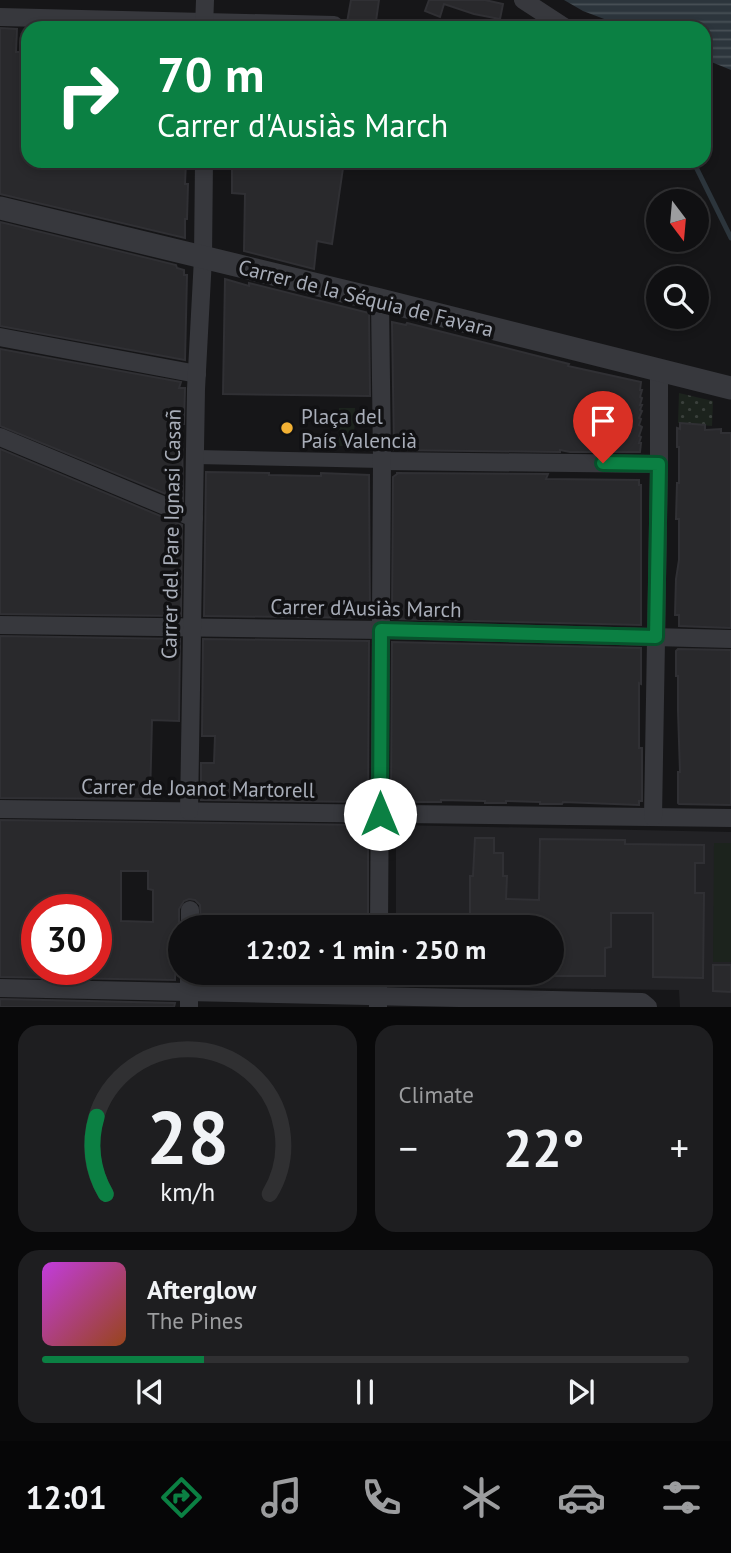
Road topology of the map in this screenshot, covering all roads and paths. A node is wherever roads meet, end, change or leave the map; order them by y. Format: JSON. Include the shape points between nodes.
{"nodes":[{"id":1,"x":205,"y":0,"type":"edge"},
{"id":2,"x":524,"y":1,"type":"edge"},
{"id":3,"x":0,"y":17,"type":"edge"},
{"id":4,"x":91,"y":21,"type":"edge"},
{"id":5,"x":204,"y":21,"type":"edge"},
{"id":6,"x":555,"y":21,"type":"edge"},
{"id":7,"x":204,"y":168,"type":"edge"},
{"id":8,"x":0,"y":208,"type":"edge"},
{"id":9,"x":203,"y":258,"type":"junction"},
{"id":10,"x":380,"y":300,"type":"junction"},
{"id":11,"x":0,"y":337,"type":"edge"},
{"id":12,"x":659,"y":371,"type":"junction"},
{"id":13,"x":197,"y":374,"type":"junction"},
{"id":14,"x":731,"y":388,"type":"edge"},
{"id":15,"x":0,"y":437,"type":"edge"},
{"id":16,"x":196,"y":457,"type":"junction"},
{"id":17,"x":382,"y":461,"type":"junction"},
{"id":18,"x":659,"y":464,"type":"junction"},
{"id":19,"x":194,"y":518,"type":"junction"},
{"id":20,"x":0,"y":625,"type":"edge"},
{"id":21,"x":191,"y":628,"type":"junction"},
{"id":22,"x":381,"y":630,"type":"junction"},
{"id":23,"x":656,"y":637,"type":"junction"},
{"id":24,"x":731,"y":639,"type":"edge"},
{"id":25,"x":0,"y":809,"type":"edge"},
{"id":26,"x":189,"y":811,"type":"junction"},
{"id":27,"x":380,"y":814,"type":"junction"},
{"id":28,"x":653,"y":817,"type":"junction"},
{"id":29,"x":731,"y":818,"type":"edge"},
{"id":30,"x":379,"y":915,"type":"edge"},
{"id":31,"x":0,"y":988,"type":"edge"},
{"id":32,"x":189,"y":1000,"type":"edge"},
{"id":33,"x":378,"y":1002,"type":"edge"},
{"id":34,"x":648,"y":1007,"type":"edge"}],
"edges":[{"from":1,"to":5,"type":"street"},
{"from":2,"to":6,"type":"street"},
{"from":3,"to":4,"type":"street"},
{"from":7,"to":9,"type":"street","name":"Carrer del Pare Ignasi Casañ"},
{"from":8,"to":9,"type":"street","name":"Carrer de la Séquia de Favara"},
{"from":9,"to":10,"type":"street","name":"Carrer de la Séquia de Favara"},
{"from":9,"to":13,"type":"street","name":"Carrer del Pare Ignasi Casañ"},
{"from":10,"to":12,"type":"street","name":"Carrer de la Séquia de Favara"},
{"from":10,"to":17,"type":"street"},
{"from":11,"to":13,"type":"street"},
{"from":12,"to":14,"type":"street","name":"Carrer de la Séquia de Favara"},
{"from":12,"to":18,"type":"street"},
{"from":13,"to":16,"type":"street","name":"Carrer del Pare Ignasi Casañ"},
{"from":15,"to":19,"type":"street"},
{"from":16,"to":17,"type":"street"},
{"from":16,"to":19,"type":"street","name":"Carrer del Pare Ignasi Casañ"},
{"from":17,"to":18,"type":"street"},
{"from":17,"to":22,"type":"street"},
{"from":18,"to":23,"type":"street"},
{"from":19,"to":21,"type":"street","name":"Carrer del Pare Ignasi Casañ"},
{"from":20,"to":21,"type":"street","name":"Carrer d'Ausiàs March"},
{"from":21,"to":22,"type":"street","name":"Carrer d'Ausiàs March"},
{"from":21,"to":26,"type":"street","name":"Carrer del Pare Ignasi Casañ"},
{"from":22,"to":23,"type":"street","name":"Carrer d'Ausiàs March"},
{"from":22,"to":27,"type":"street"},
{"from":23,"to":24,"type":"street","name":"Carrer d'Ausiàs March"},
{"from":23,"to":28,"type":"street"},
{"from":25,"to":26,"type":"street","name":"Carrer de Joanot Martorell"},
{"from":26,"to":27,"type":"street","name":"Carrer de Joanot Martorell"},
{"from":27,"to":28,"type":"street","name":"Carrer de Joanot Martorell"},
{"from":27,"to":30,"type":"street"},
{"from":28,"to":29,"type":"street","name":"Carrer de Joanot Martorell"},
{"from":31,"to":32,"type":"street"},
{"from":32,"to":33,"type":"street"},
{"from":33,"to":34,"type":"street","via":[[642,1002]]}]}
